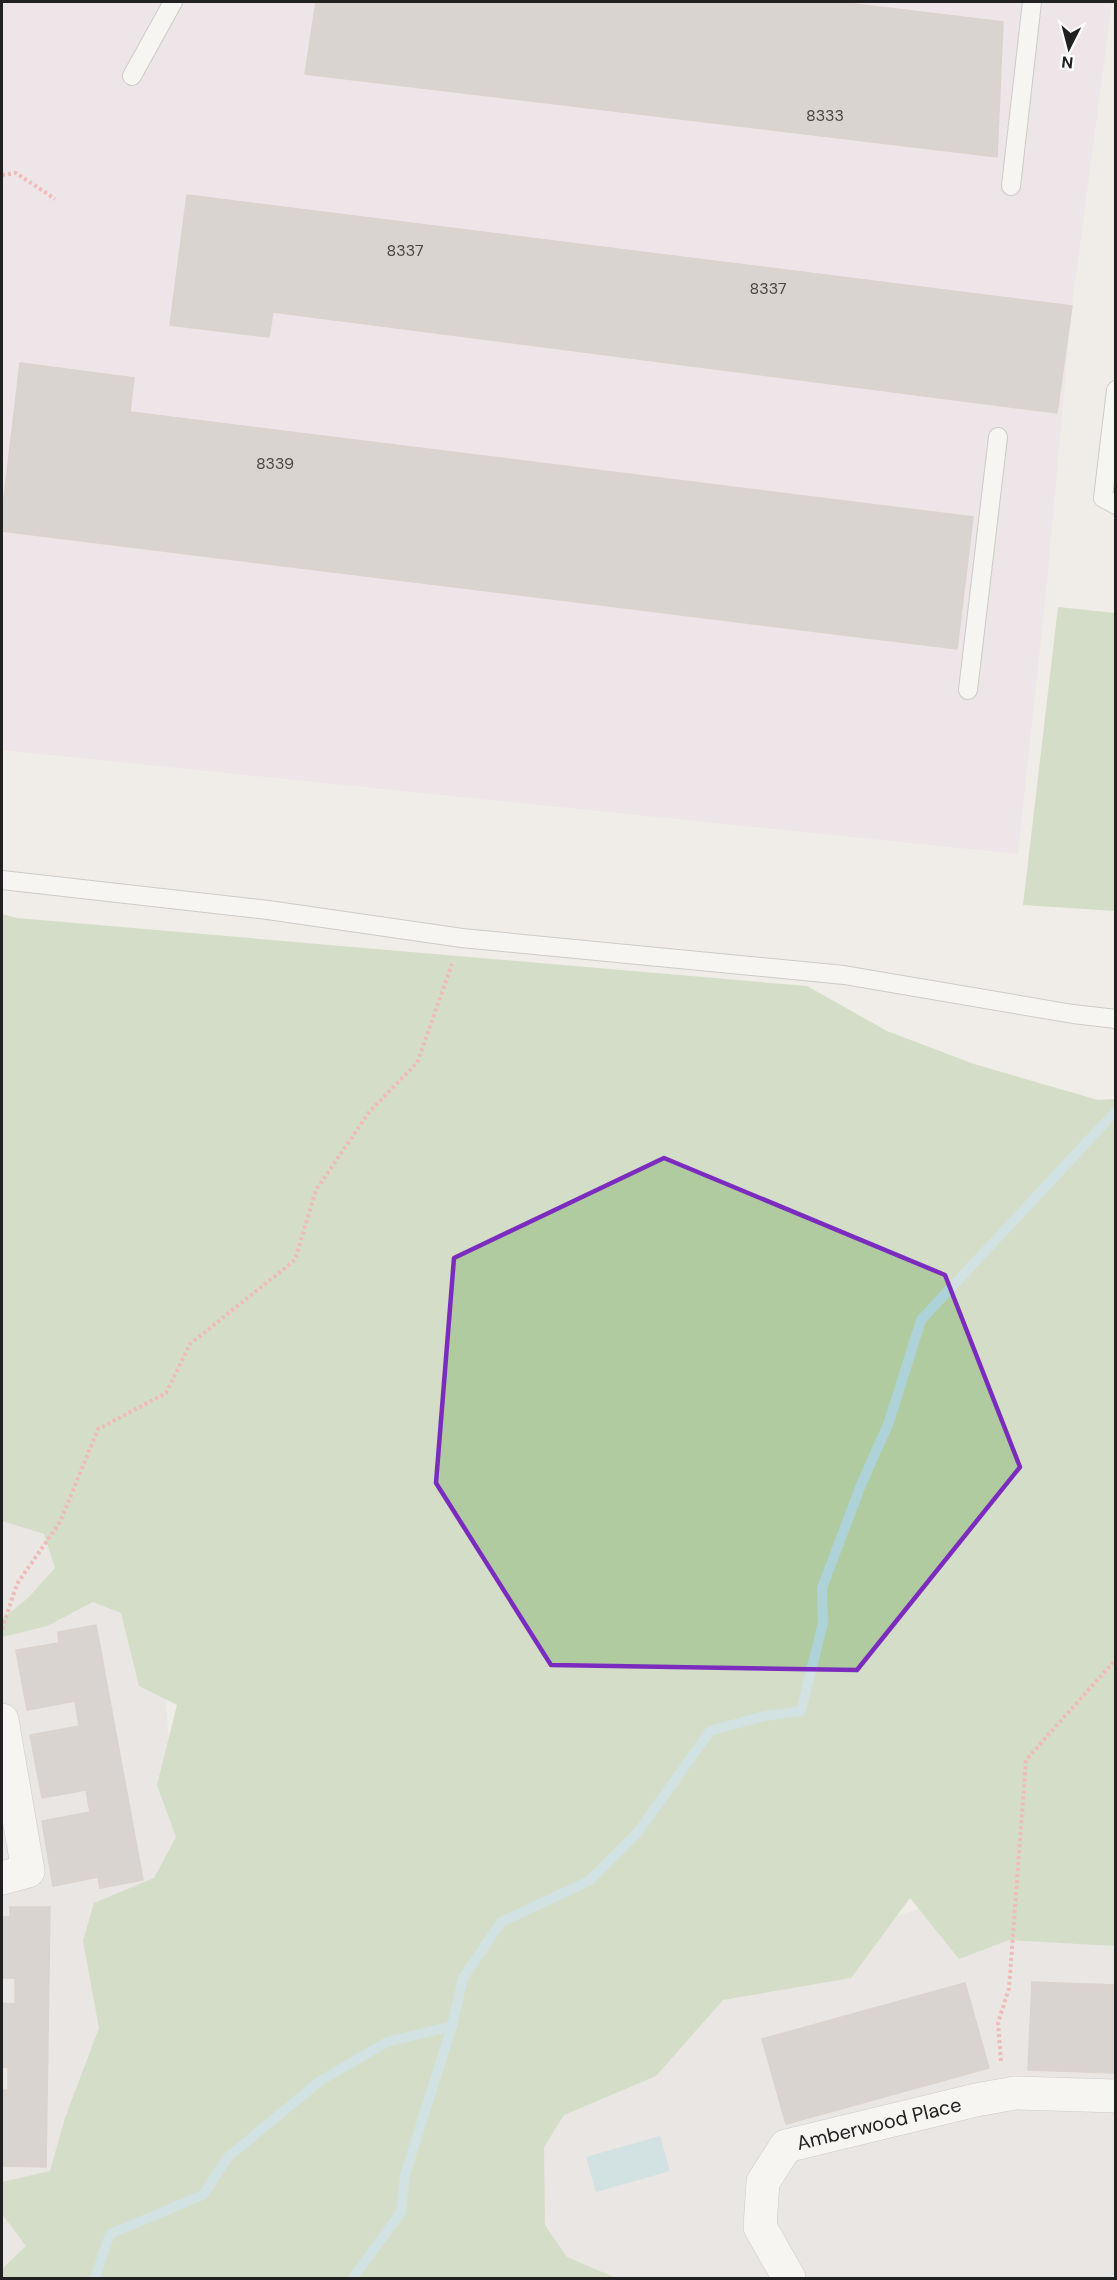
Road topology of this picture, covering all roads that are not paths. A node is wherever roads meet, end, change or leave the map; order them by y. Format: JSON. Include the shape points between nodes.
{"nodes":[{"id":1,"x":173,"y":2,"type":"edge"},
{"id":2,"x":1032,"y":2,"type":"edge"},
{"id":3,"x":132,"y":76,"type":"dead end"},
{"id":4,"x":1011,"y":186,"type":"dead end"},
{"id":5,"x":1116,"y":390,"type":"edge"},
{"id":6,"x":998,"y":436,"type":"dead end"},
{"id":7,"x":1116,"y":505,"type":"edge"},
{"id":8,"x":968,"y":690,"type":"dead end"},
{"id":9,"x":2,"y":880,"type":"edge"},
{"id":10,"x":1116,"y":1019,"type":"edge"},
{"id":11,"x":2,"y":1720,"type":"edge"},
{"id":12,"x":15,"y":1874,"type":"edge"},
{"id":13,"x":1116,"y":2096,"type":"edge"},
{"id":14,"x":789,"y":2278,"type":"edge"}],
"edges":[{"from":1,"to":3,"type":"lane"},
{"from":2,"to":4,"type":"lane"},
{"from":5,"to":7,"type":"lane","via":[[1103,498]]},
{"from":6,"to":8,"type":"lane"},
{"from":9,"to":10,"type":"lane","via":[[268,910],[462,938],[844,975]]},
{"from":11,"to":12,"type":"street"},
{"from":13,"to":14,"type":"street","name":"Amberwood Place","via":[[1015,2093],[786,2146],[763,2182],[760,2227]]}]}
